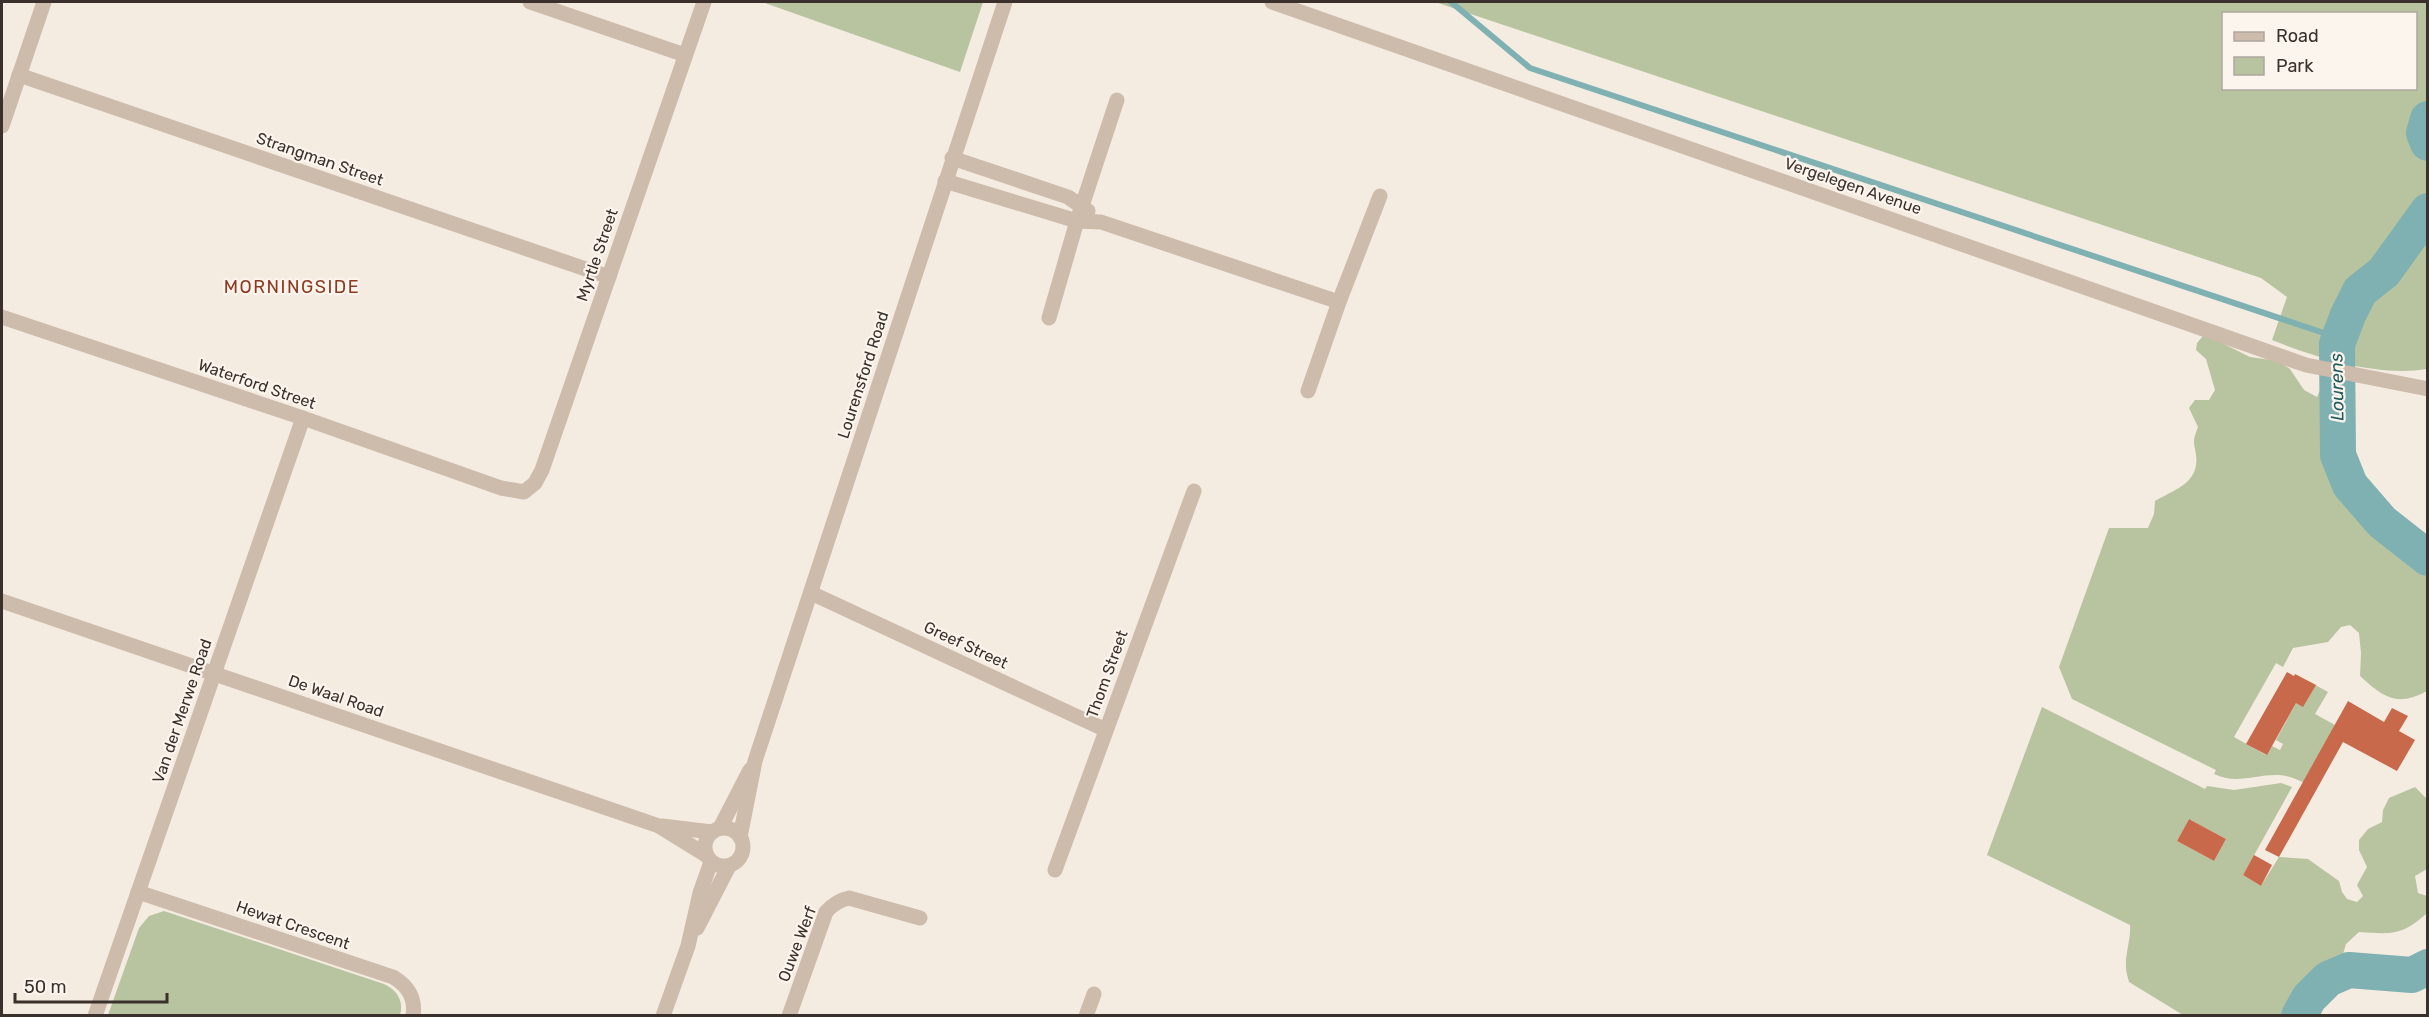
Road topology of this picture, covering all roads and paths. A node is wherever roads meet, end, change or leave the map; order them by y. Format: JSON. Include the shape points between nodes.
{"nodes":[{"id":1,"x":44,"y":2,"type":"edge"},
{"id":2,"x":530,"y":2,"type":"edge"},
{"id":3,"x":704,"y":2,"type":"edge"},
{"id":4,"x":1005,"y":2,"type":"edge"},
{"id":5,"x":1272,"y":2,"type":"edge"},
{"id":6,"x":685,"y":55,"type":"junction"},
{"id":7,"x":19,"y":75,"type":"junction"},
{"id":8,"x":1117,"y":100,"type":"dead end"},
{"id":9,"x":2,"y":126,"type":"edge"},
{"id":10,"x":952,"y":158,"type":"junction"},
{"id":11,"x":945,"y":181,"type":"junction"},
{"id":12,"x":1380,"y":196,"type":"dead end"},
{"id":13,"x":1082,"y":205,"type":"junction"},
{"id":14,"x":1077,"y":221,"type":"junction"},
{"id":15,"x":1101,"y":222,"type":"junction"},
{"id":16,"x":609,"y":277,"type":"junction"},
{"id":17,"x":1339,"y":302,"type":"junction"},
{"id":18,"x":2,"y":317,"type":"edge"},
{"id":19,"x":1049,"y":318,"type":"dead end"},
{"id":20,"x":2427,"y":389,"type":"edge"},
{"id":21,"x":1308,"y":391,"type":"dead end"},
{"id":22,"x":303,"y":418,"type":"junction"},
{"id":23,"x":501,"y":488,"type":"joint"},
{"id":24,"x":1194,"y":491,"type":"dead end"},
{"id":25,"x":811,"y":593,"type":"junction"},
{"id":26,"x":2,"y":601,"type":"edge"},
{"id":27,"x":214,"y":674,"type":"junction"},
{"id":28,"x":1106,"y":730,"type":"junction"},
{"id":29,"x":755,"y":761,"type":"junction"},
{"id":30,"x":659,"y":826,"type":"junction"},
{"id":31,"x":716,"y":830,"type":"junction"},
{"id":32,"x":740,"y":837,"type":"junction"},
{"id":33,"x":709,"y":859,"type":"junction"},
{"id":34,"x":729,"y":866,"type":"junction"},
{"id":35,"x":1055,"y":870,"type":"dead end"},
{"id":36,"x":138,"y":892,"type":"junction"},
{"id":37,"x":920,"y":918,"type":"dead end"},
{"id":38,"x":688,"y":946,"type":"junction"},
{"id":39,"x":1094,"y":994,"type":"dead end"},
{"id":40,"x":95,"y":1016,"type":"edge"},
{"id":41,"x":413,"y":1016,"type":"edge"},
{"id":42,"x":663,"y":1016,"type":"edge"},
{"id":43,"x":789,"y":1016,"type":"edge"},
{"id":44,"x":1086,"y":1016,"type":"edge"}],
"edges":[{"from":1,"to":7,"type":"street"},
{"from":2,"to":6,"type":"street"},
{"from":3,"to":6,"type":"street","name":"Myrtle Street"},
{"from":4,"to":10,"type":"street","name":"Lourensford Road"},
{"from":5,"to":20,"type":"street","name":"Vergelegen Avenue","via":[[2306,365]]},
{"from":6,"to":16,"type":"street","name":"Myrtle Street"},
{"from":7,"to":9,"type":"street"},
{"from":7,"to":16,"type":"street","name":"Strangman Street"},
{"from":8,"to":13,"type":"street"},
{"from":10,"to":11,"type":"street","name":"Lourensford Road"},
{"from":10,"to":13,"type":"street"},
{"from":11,"to":14,"type":"street"},
{"from":11,"to":25,"type":"street","name":"Lourensford Road"},
{"from":12,"to":17,"type":"street"},
{"from":13,"to":14,"type":"street"},
{"from":13,"to":15,"type":"street"},
{"from":14,"to":15,"type":"street"},
{"from":14,"to":19,"type":"street"},
{"from":15,"to":17,"type":"street"},
{"from":16,"to":23,"type":"street","name":"Myrtle Street","via":[[542,470],[524,492]]},
{"from":17,"to":21,"type":"street"},
{"from":18,"to":22,"type":"street","name":"Waterford Street"},
{"from":22,"to":23,"type":"street","name":"Waterford Street"},
{"from":22,"to":27,"type":"street","name":"Van der Merwe Road"},
{"from":24,"to":28,"type":"street","name":"Thom Street"},
{"from":25,"to":28,"type":"street","name":"Greef Street"},
{"from":25,"to":29,"type":"street","name":"Lourensford Road"},
{"from":26,"to":27,"type":"street","name":"De Waal Road"},
{"from":27,"to":30,"type":"street","name":"De Waal Road"},
{"from":27,"to":36,"type":"street","name":"Van der Merwe Road"},
{"from":28,"to":35,"type":"street","name":"Thom Street"},
{"from":29,"to":31,"type":"street","name":"Lourensford Road"},
{"from":29,"to":32,"type":"street","name":"Lourensford Road"},
{"from":30,"to":31,"type":"street","name":"De Waal Road"},
{"from":30,"to":33,"type":"street","name":"De Waal Road"},
{"from":31,"to":32,"type":"street","via":[[731,830]]},
{"from":31,"to":33,"type":"street","via":[[705,843]]},
{"from":32,"to":34,"type":"street","via":[[743,849],[738,860]]},
{"from":33,"to":34,"type":"street","via":[[719,866]]},
{"from":33,"to":38,"type":"street"},
{"from":34,"to":38,"type":"street"},
{"from":36,"to":40,"type":"street","name":"Van der Merwe Road"},
{"from":36,"to":41,"type":"street","name":"Hewat Crescent","via":[[393,977],[410,993]]},
{"from":37,"to":43,"type":"street","name":"Ouwe Werf","via":[[849,898],[833,904],[826,912]]},
{"from":38,"to":42,"type":"street"},
{"from":39,"to":44,"type":"street"}]}
